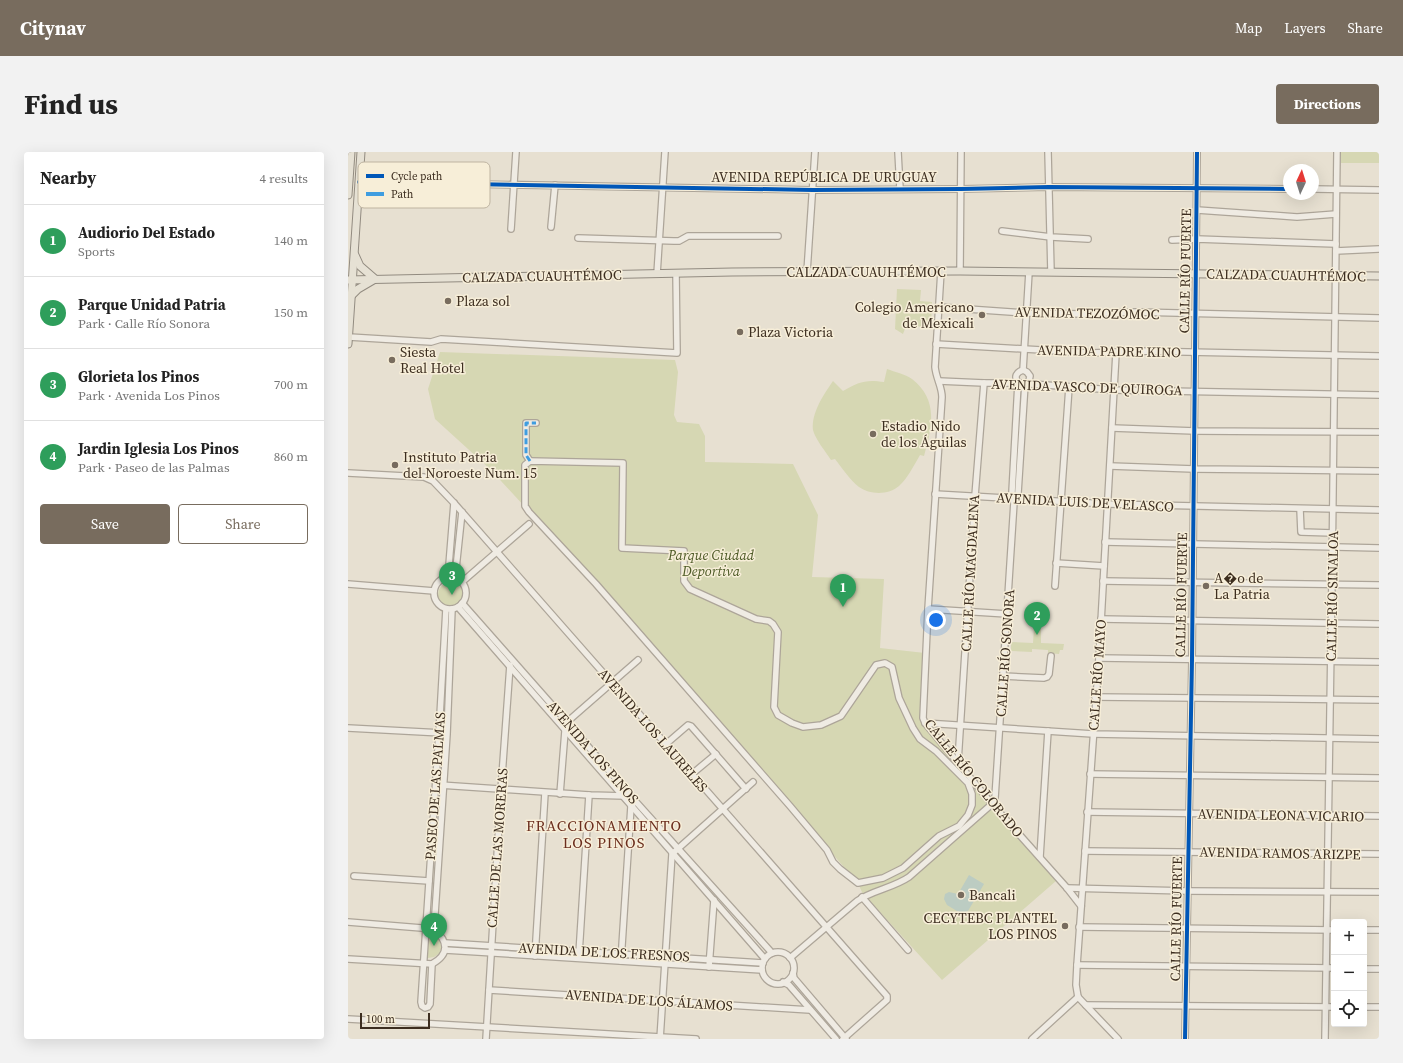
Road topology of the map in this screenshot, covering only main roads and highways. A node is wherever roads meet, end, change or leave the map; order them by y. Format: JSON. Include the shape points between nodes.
{"nodes":[{"id":1,"x":361,"y":152,"type":"edge"},
{"id":2,"x":351,"y":153,"type":"edge"},
{"id":3,"x":360,"y":162,"type":"edge"},
{"id":4,"x":348,"y":182,"type":"edge"},
{"id":5,"x":358,"y":182,"type":"edge"},
{"id":6,"x":348,"y":195,"type":"edge"},
{"id":7,"x":358,"y":196,"type":"edge"},
{"id":8,"x":354,"y":252,"type":"junction"},
{"id":9,"x":1379,"y":276,"type":"edge"},
{"id":10,"x":375,"y":279,"type":"junction"},
{"id":11,"x":350,"y":280,"type":"edge"},
{"id":12,"x":351,"y":296,"type":"junction"},
{"id":13,"x":348,"y":337,"type":"edge"},
{"id":14,"x":348,"y":344,"type":"edge"}],
"edges":[{"from":1,"to":3,"type":"main road"},
{"from":2,"to":4,"type":"main road"},
{"from":2,"to":5,"type":"main road","via":[[354,157],[353,177]]},
{"from":4,"to":6,"type":"main road"},
{"from":7,"to":8,"type":"main road"},
{"from":8,"to":10,"type":"main road","via":[[360,266]]},
{"from":8,"to":11,"type":"main road"},
{"from":9,"to":10,"type":"main road","name":"CALZADA CUAUHTÉMOC","via":[[960,271]]},
{"from":10,"to":11,"type":"main road","name":"CALZADA CUAUHTÉMOC"},
{"from":10,"to":12,"type":"main road"},
{"from":11,"to":12,"type":"main road"},
{"from":12,"to":13,"type":"main road"},
{"from":13,"to":14,"type":"main road"}]}
